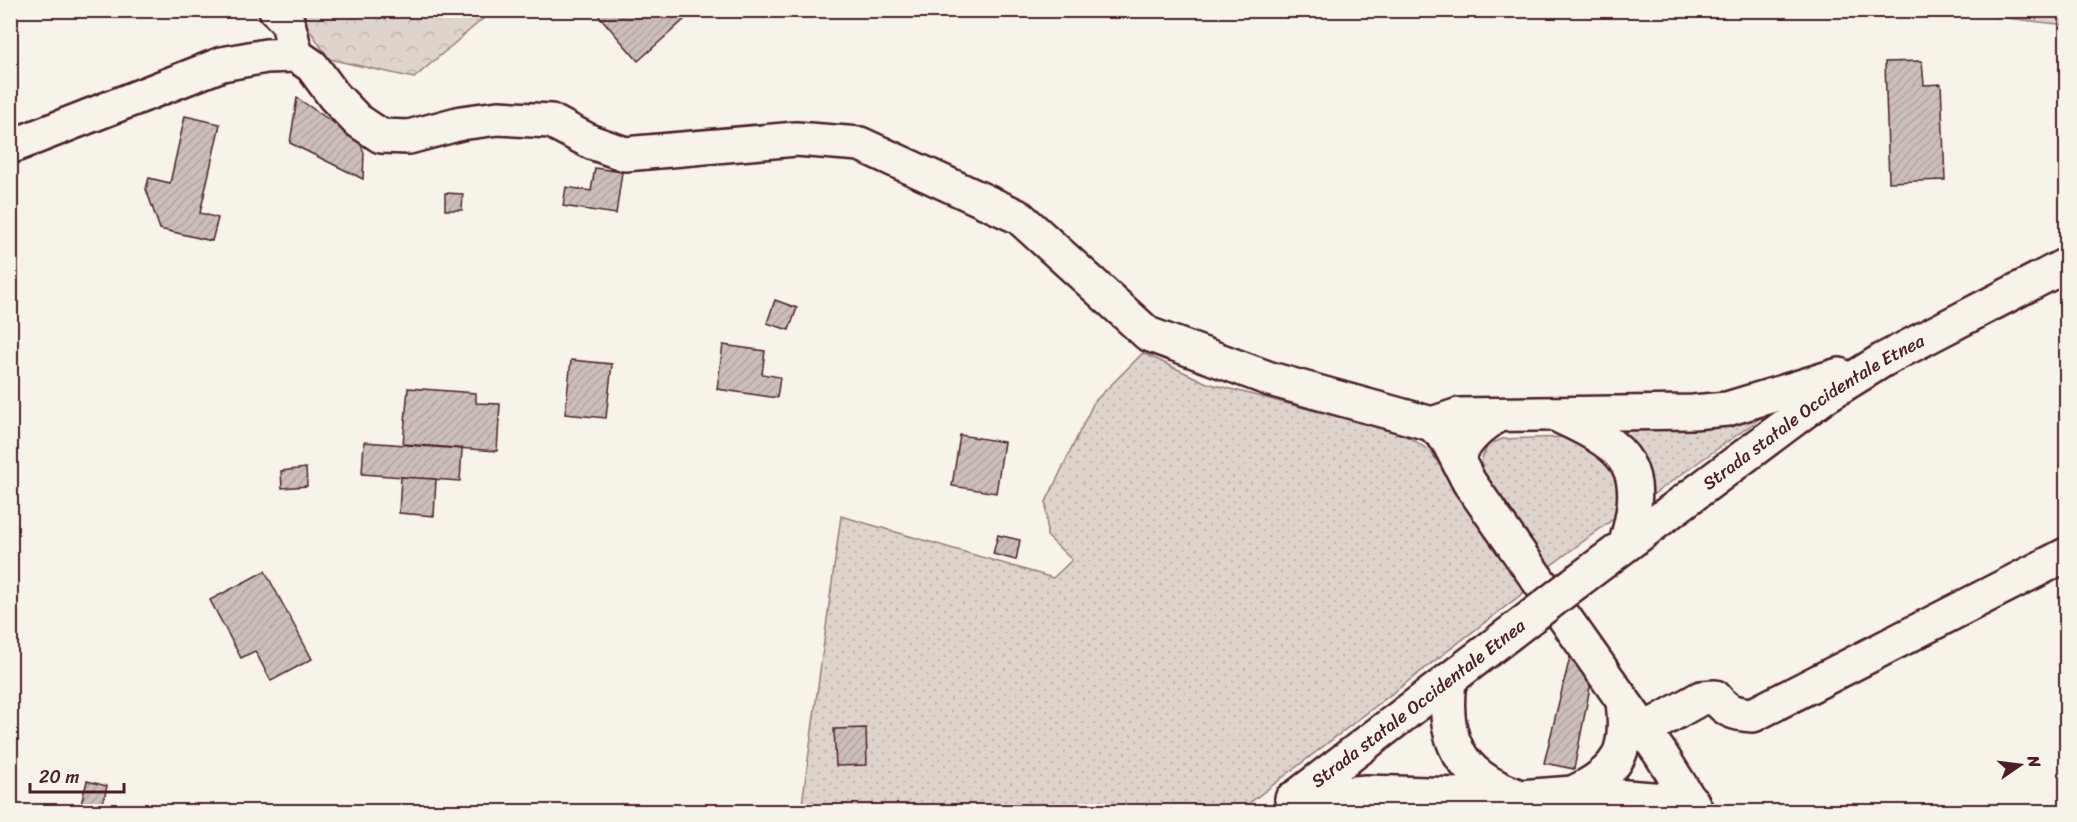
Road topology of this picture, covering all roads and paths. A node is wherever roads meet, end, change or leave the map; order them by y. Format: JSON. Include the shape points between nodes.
{"nodes":[{"id":1,"x":276,"y":10,"type":"edge"},
{"id":2,"x":296,"y":55,"type":"junction"},
{"id":3,"x":10,"y":147,"type":"edge"},
{"id":4,"x":2067,"y":265,"type":"edge"},
{"id":5,"x":1883,"y":360,"type":"junction"},
{"id":6,"x":1498,"y":415,"type":"junction"},
{"id":7,"x":1557,"y":415,"type":"junction"},
{"id":8,"x":1432,"y":424,"type":"junction"},
{"id":9,"x":1458,"y":456,"type":"junction"},
{"id":10,"x":1626,"y":543,"type":"junction"},
{"id":11,"x":2067,"y":555,"type":"edge"},
{"id":12,"x":1449,"y":681,"type":"junction"},
{"id":13,"x":1623,"y":702,"type":"junction"},
{"id":14,"x":1644,"y":730,"type":"junction"},
{"id":15,"x":1573,"y":793,"type":"junction"},
{"id":16,"x":1520,"y":797,"type":"junction"},
{"id":17,"x":1284,"y":805,"type":"edge"},
{"id":18,"x":1694,"y":807,"type":"edge"}],
"edges":[{"from":1,"to":2,"type":"main road","via":[[288,23]]},
{"from":2,"to":3,"type":"main road","via":[[222,64]]},
{"from":2,"to":8,"type":"main road","via":[[312,66],[357,120],[381,136],[409,137],[498,118],[551,121],[625,154],[796,139],[860,144],[1019,217],[1148,334],[1270,379]]},
{"from":4,"to":5,"type":"main road","name":"Strada statale Occidentale Etnea"},
{"from":5,"to":7,"type":"main road","via":[[1727,409]]},
{"from":5,"to":10,"type":"main road","name":"Strada statale Occidentale Etnea","via":[[1825,396]]},
{"from":6,"to":7,"type":"main road"},
{"from":6,"to":8,"type":"main road","via":[[1459,415]]},
{"from":6,"to":9,"type":"main road","via":[[1478,428]]},
{"from":7,"to":10,"type":"main road","via":[[1616,448],[1630,468],[1636,510]]},
{"from":8,"to":9,"type":"main road"},
{"from":9,"to":13,"type":"main road","via":[[1469,482]]},
{"from":10,"to":12,"type":"main road","name":"Strada statale Occidentale Etnea","bridge":true},
{"from":11,"to":14,"type":"main road","via":[[1753,715],[1735,714],[1723,708],[1715,697],[1701,698]]},
{"from":12,"to":16,"type":"main road","via":[[1445,711],[1452,741],[1468,767],[1492,786]]},
{"from":12,"to":17,"type":"main road","name":"Strada statale Occidentale Etnea"},
{"from":13,"to":14,"type":"main road"},
{"from":13,"to":15,"type":"main road","via":[[1626,730],[1618,758],[1599,781]]},
{"from":14,"to":18,"type":"main road"},
{"from":15,"to":16,"type":"main road"},
{"from":15,"to":18,"type":"main road"},
{"from":16,"to":17,"type":"main road","via":[[1366,792]]}]}
